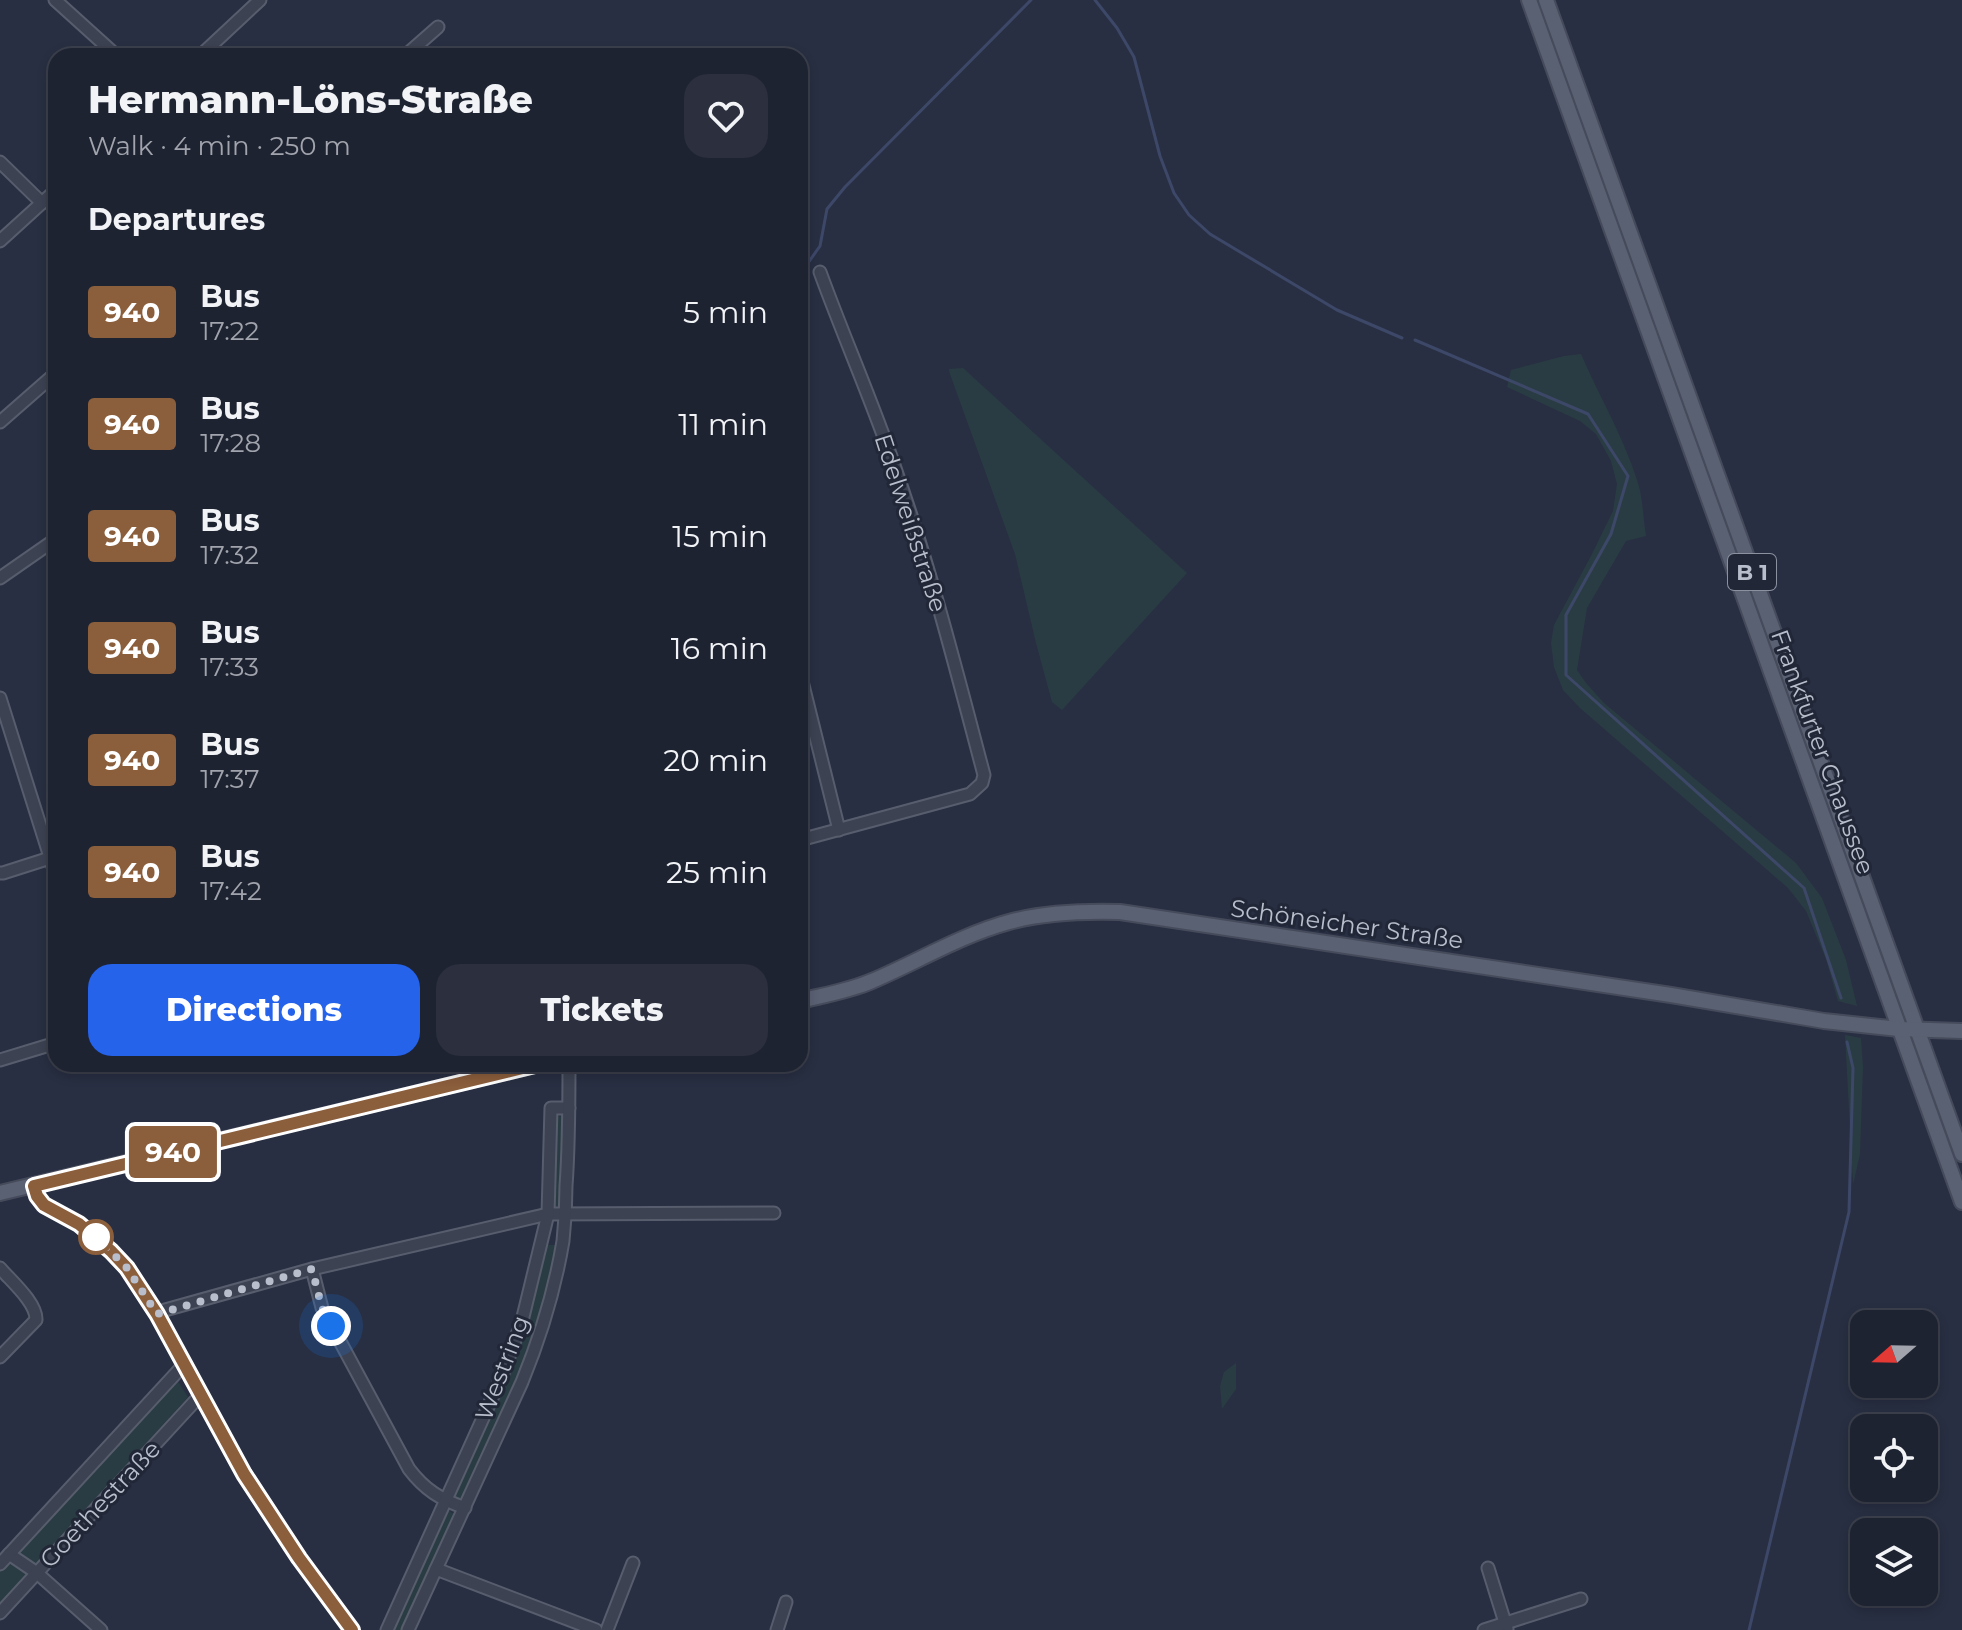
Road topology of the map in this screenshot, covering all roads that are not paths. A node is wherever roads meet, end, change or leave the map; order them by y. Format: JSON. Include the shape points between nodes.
{"nodes":[{"id":1,"x":55,"y":0,"type":"edge"},
{"id":2,"x":260,"y":0,"type":"edge"},
{"id":3,"x":1529,"y":0,"type":"edge"},
{"id":4,"x":1546,"y":0,"type":"edge"},
{"id":5,"x":438,"y":27,"type":"dead end"},
{"id":6,"x":108,"y":48,"type":"edge"},
{"id":7,"x":209,"y":48,"type":"edge"},
{"id":8,"x":414,"y":48,"type":"edge"},
{"id":9,"x":0,"y":162,"type":"edge"},
{"id":10,"x":48,"y":197,"type":"edge"},
{"id":11,"x":42,"y":203,"type":"junction"},
{"id":12,"x":0,"y":241,"type":"edge"},
{"id":13,"x":820,"y":272,"type":"dead end"},
{"id":14,"x":48,"y":380,"type":"edge"},
{"id":15,"x":0,"y":422,"type":"edge"},
{"id":16,"x":48,"y":545,"type":"edge"},
{"id":17,"x":0,"y":578,"type":"edge"},
{"id":18,"x":0,"y":698,"type":"edge"},
{"id":19,"x":808,"y":705,"type":"edge"},
{"id":20,"x":839,"y":830,"type":"junction"},
{"id":21,"x":808,"y":838,"type":"edge"},
{"id":22,"x":48,"y":852,"type":"edge"},
{"id":23,"x":48,"y":859,"type":"edge"},
{"id":24,"x":0,"y":873,"type":"edge"},
{"id":25,"x":808,"y":999,"type":"edge"},
{"id":26,"x":1917,"y":1028,"type":"junction"},
{"id":27,"x":1899,"y":1029,"type":"junction"},
{"id":28,"x":1962,"y":1031,"type":"edge"},
{"id":29,"x":48,"y":1045,"type":"edge"},
{"id":30,"x":0,"y":1060,"type":"edge"},
{"id":31,"x":506,"y":1072,"type":"edge"},
{"id":32,"x":569,"y":1072,"type":"edge"},
{"id":33,"x":569,"y":1108,"type":"junction"},
{"id":34,"x":1962,"y":1154,"type":"edge"},
{"id":35,"x":34,"y":1186,"type":"junction"},
{"id":36,"x":0,"y":1193,"type":"edge"},
{"id":37,"x":1962,"y":1202,"type":"edge"},
{"id":38,"x":565,"y":1213,"type":"junction"},
{"id":39,"x":774,"y":1213,"type":"dead end"},
{"id":40,"x":548,"y":1214,"type":"junction"},
{"id":41,"x":0,"y":1268,"type":"edge"},
{"id":42,"x":312,"y":1269,"type":"junction"},
{"id":43,"x":157,"y":1314,"type":"junction"},
{"id":44,"x":0,"y":1357,"type":"edge"},
{"id":45,"x":185,"y":1366,"type":"junction"},
{"id":46,"x":202,"y":1397,"type":"junction"},
{"id":47,"x":446,"y":1501,"type":"junction"},
{"id":48,"x":465,"y":1508,"type":"junction"},
{"id":49,"x":9,"y":1554,"type":"junction"},
{"id":50,"x":633,"y":1563,"type":"dead end"},
{"id":51,"x":0,"y":1564,"type":"edge"},
{"id":52,"x":1488,"y":1568,"type":"dead end"},
{"id":53,"x":436,"y":1569,"type":"junction"},
{"id":54,"x":37,"y":1573,"type":"junction"},
{"id":55,"x":1581,"y":1599,"type":"dead end"},
{"id":56,"x":786,"y":1602,"type":"dead end"},
{"id":57,"x":0,"y":1613,"type":"edge"},
{"id":58,"x":1506,"y":1627,"type":"edge"},
{"id":59,"x":101,"y":1630,"type":"edge"},
{"id":60,"x":352,"y":1630,"type":"edge"},
{"id":61,"x":387,"y":1630,"type":"edge"},
{"id":62,"x":408,"y":1630,"type":"edge"},
{"id":63,"x":596,"y":1630,"type":"edge"},
{"id":64,"x":607,"y":1630,"type":"edge"},
{"id":65,"x":777,"y":1630,"type":"edge"},
{"id":66,"x":1484,"y":1630,"type":"edge"}],
"edges":[{"from":1,"to":6,"type":"street"},
{"from":2,"to":7,"type":"street"},
{"from":3,"to":27,"type":"main road","name":"Frankfurter Chaussee","number":"B 1"},
{"from":4,"to":26,"type":"main road","name":"Frankfurter Chaussee","number":"B 1"},
{"from":5,"to":8,"type":"street"},
{"from":9,"to":11,"type":"street"},
{"from":10,"to":11,"type":"street"},
{"from":11,"to":12,"type":"street"},
{"from":13,"to":20,"type":"street","name":"Edelweißstraße","via":[[916,529],[984,775],[970,794]]},
{"from":14,"to":15,"type":"street"},
{"from":16,"to":17,"type":"street"},
{"from":18,"to":22,"type":"street"},
{"from":19,"to":20,"type":"street"},
{"from":20,"to":21,"type":"street"},
{"from":23,"to":24,"type":"street"},
{"from":25,"to":27,"type":"main road","name":"Schöneicher Straße","via":[[869,983],[1005,923],[1094,911]]},
{"from":26,"to":27,"type":"main road","name":"Schöneicher Straße"},
{"from":26,"to":28,"type":"main road","name":"Schöneicher Straße"},
{"from":26,"to":34,"type":"main road","name":"Frankfurter Chaussee","number":"B 1"},
{"from":27,"to":37,"type":"main road","name":"Frankfurter Chaussee","number":"B 1"},
{"from":29,"to":30,"type":"street"},
{"from":31,"to":35,"type":"main road"},
{"from":32,"to":33,"type":"street","name":"Westring"},
{"from":33,"to":38,"type":"street","name":"Westring"},
{"from":33,"to":40,"type":"street","name":"Westring","via":[[551,1108]]},
{"from":35,"to":36,"type":"main road"},
{"from":35,"to":43,"type":"street","via":[[44,1205],[79,1224],[111,1251]]},
{"from":38,"to":39,"type":"street"},
{"from":38,"to":40,"type":"street"},
{"from":38,"to":48,"type":"street","name":"Westring","via":[[558,1264],[532,1358]]},
{"from":40,"to":42,"type":"street"},
{"from":40,"to":47,"type":"street","name":"Westring","via":[[515,1342]]},
{"from":41,"to":44,"type":"street","via":[[37,1315]]},
{"from":42,"to":43,"type":"street"},
{"from":42,"to":47,"type":"street","via":[[322,1308],[396,1448],[421,1485]]},
{"from":43,"to":45,"type":"street"},
{"from":45,"to":46,"type":"street"},
{"from":45,"to":49,"type":"street","name":"Goethestraße"},
{"from":46,"to":54,"type":"street","name":"Goethestraße"},
{"from":46,"to":60,"type":"street","via":[[244,1474]]},
{"from":47,"to":48,"type":"street"},
{"from":47,"to":61,"type":"street","name":"Westring"},
{"from":48,"to":53,"type":"street","name":"Westring"},
{"from":49,"to":51,"type":"street","name":"Goethestraße"},
{"from":49,"to":54,"type":"street"},
{"from":50,"to":64,"type":"street"},
{"from":52,"to":58,"type":"street"},
{"from":53,"to":62,"type":"street","name":"Westring"},
{"from":53,"to":63,"type":"street"},
{"from":54,"to":57,"type":"street","name":"Goethestraße"},
{"from":54,"to":59,"type":"street"},
{"from":55,"to":58,"type":"street"},
{"from":56,"to":65,"type":"street"},
{"from":58,"to":66,"type":"street"}]}
